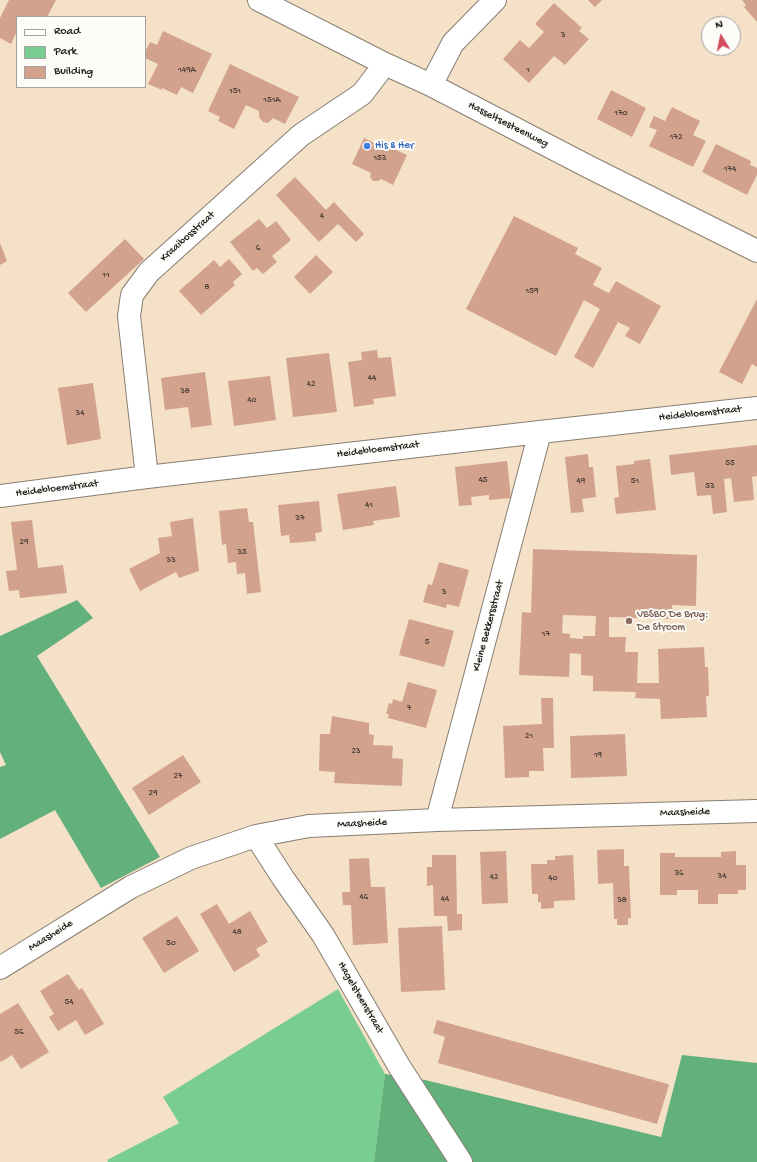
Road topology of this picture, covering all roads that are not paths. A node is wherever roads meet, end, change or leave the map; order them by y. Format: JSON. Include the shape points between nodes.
{"nodes":[{"id":1,"x":259,"y":0,"type":"edge"},
{"id":2,"x":495,"y":0,"type":"edge"},
{"id":3,"x":385,"y":64,"type":"junction"},
{"id":4,"x":431,"y":86,"type":"junction"},
{"id":5,"x":757,"y":251,"type":"edge"},
{"id":6,"x":757,"y":408,"type":"edge"},
{"id":7,"x":540,"y":432,"type":"junction"},
{"id":8,"x":147,"y":477,"type":"junction"},
{"id":9,"x":0,"y":496,"type":"edge"},
{"id":10,"x":757,"y":811,"type":"edge"},
{"id":11,"x":437,"y":820,"type":"junction"},
{"id":12,"x":256,"y":836,"type":"junction"},
{"id":13,"x":0,"y":968,"type":"edge"},
{"id":14,"x":461,"y":1162,"type":"edge"}],
"edges":[{"from":1,"to":3,"type":"street","name":"Hasseltsesteenweg"},
{"from":2,"to":4,"type":"street","via":[[453,43]]},
{"from":3,"to":4,"type":"street","name":"Hasseltsesteenweg"},
{"from":3,"to":8,"type":"street","name":"Kraaibosstraat","via":[[362,94],[301,136],[149,272],[132,295],[129,316]]},
{"from":4,"to":5,"type":"street","name":"Hasseltsesteenweg"},
{"from":6,"to":7,"type":"street","name":"Heidebloemstraat"},
{"from":7,"to":8,"type":"street","name":"Heidebloemstraat"},
{"from":7,"to":11,"type":"street","name":"Kleine Bekkersstraat"},
{"from":8,"to":9,"type":"street","name":"Heidebloemstraat"},
{"from":10,"to":11,"type":"street","name":"Maasheide"},
{"from":11,"to":12,"type":"street","name":"Maasheide","via":[[309,826]]},
{"from":12,"to":13,"type":"street","name":"Maasheide","via":[[191,858],[131,887]]},
{"from":12,"to":14,"type":"street","name":"Hagelsteenstraat","via":[[323,935],[399,1066]]}]}
